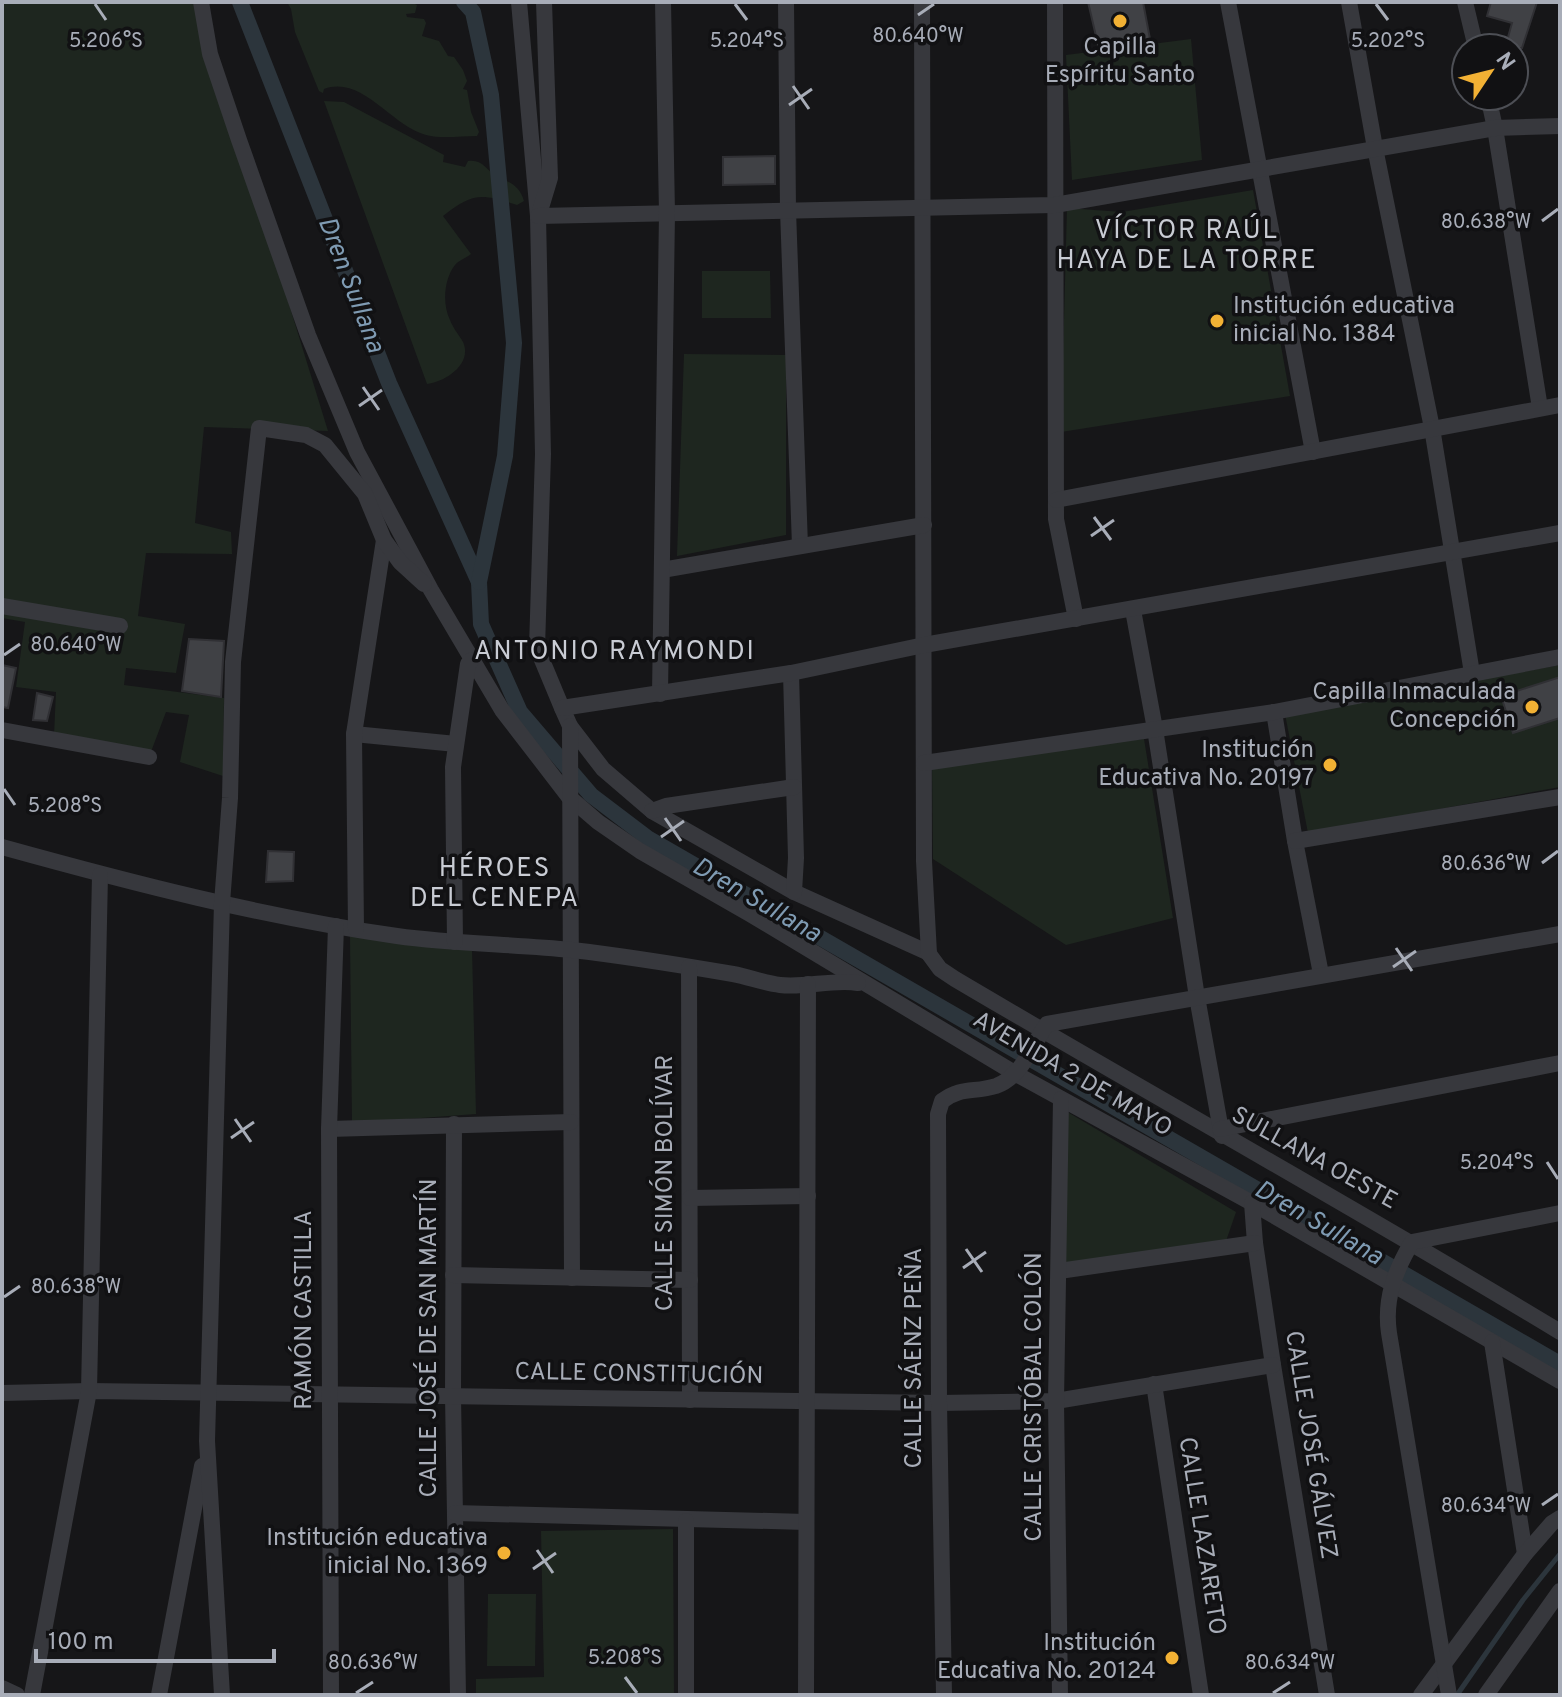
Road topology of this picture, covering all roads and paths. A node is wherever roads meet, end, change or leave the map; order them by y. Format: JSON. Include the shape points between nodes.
{"nodes":[{"id":1,"x":201,"y":2,"type":"edge"},
{"id":2,"x":519,"y":2,"type":"edge"},
{"id":3,"x":544,"y":2,"type":"edge"},
{"id":4,"x":663,"y":2,"type":"edge"},
{"id":5,"x":786,"y":2,"type":"edge"},
{"id":6,"x":922,"y":2,"type":"edge"},
{"id":7,"x":1055,"y":2,"type":"edge"},
{"id":8,"x":1228,"y":2,"type":"edge"},
{"id":9,"x":1349,"y":2,"type":"edge"},
{"id":10,"x":1465,"y":2,"type":"edge"},
{"id":11,"x":1472,"y":32,"type":"edge"},
{"id":12,"x":1492,"y":112,"type":"edge"},
{"id":13,"x":1560,"y":126,"type":"edge"},
{"id":14,"x":1495,"y":128,"type":"junction"},
{"id":15,"x":1375,"y":148,"type":"junction"},
{"id":16,"x":1260,"y":168,"type":"junction"},
{"id":17,"x":1055,"y":205,"type":"junction"},
{"id":18,"x":923,"y":206,"type":"junction"},
{"id":19,"x":788,"y":210,"type":"junction"},
{"id":20,"x":667,"y":213,"type":"junction"},
{"id":21,"x":538,"y":216,"type":"junction"},
{"id":22,"x":1560,"y":405,"type":"edge"},
{"id":23,"x":1540,"y":408,"type":"junction"},
{"id":24,"x":1432,"y":428,"type":"junction"},
{"id":25,"x":1313,"y":452,"type":"junction"},
{"id":26,"x":1056,"y":500,"type":"junction"},
{"id":27,"x":924,"y":525,"type":"junction"},
{"id":28,"x":1560,"y":533,"type":"edge"},
{"id":29,"x":384,"y":540,"type":"junction"},
{"id":30,"x":800,"y":546,"type":"junction"},
{"id":31,"x":1453,"y":552,"type":"junction"},
{"id":32,"x":662,"y":570,"type":"junction"},
{"id":33,"x":431,"y":590,"type":"junction"},
{"id":34,"x":2,"y":606,"type":"edge"},
{"id":35,"x":1133,"y":610,"type":"junction"},
{"id":36,"x":1076,"y":619,"type":"junction"},
{"id":37,"x":120,"y":626,"type":"dead end"},
{"id":38,"x":924,"y":645,"type":"junction"},
{"id":39,"x":1560,"y":657,"type":"edge"},
{"id":40,"x":472,"y":660,"type":"junction"},
{"id":41,"x":791,"y":673,"type":"junction"},
{"id":42,"x":1472,"y":673,"type":"junction"},
{"id":43,"x":660,"y":694,"type":"junction"},
{"id":44,"x":562,"y":708,"type":"junction"},
{"id":45,"x":1274,"y":712,"type":"junction"},
{"id":46,"x":1155,"y":729,"type":"junction"},
{"id":47,"x":2,"y":730,"type":"edge"},
{"id":48,"x":354,"y":734,"type":"junction"},
{"id":49,"x":569,"y":734,"type":"junction"},
{"id":50,"x":456,"y":744,"type":"junction"},
{"id":51,"x":149,"y":757,"type":"dead end"},
{"id":52,"x":924,"y":763,"type":"junction"},
{"id":53,"x":794,"y":787,"type":"junction"},
{"id":54,"x":569,"y":791,"type":"junction"},
{"id":55,"x":1560,"y":797,"type":"edge"},
{"id":56,"x":652,"y":811,"type":"junction"},
{"id":57,"x":1295,"y":841,"type":"junction"},
{"id":58,"x":2,"y":847,"type":"edge"},
{"id":59,"x":100,"y":875,"type":"junction"},
{"id":60,"x":794,"y":892,"type":"junction"},
{"id":61,"x":222,"y":903,"type":"junction"},
{"id":62,"x":336,"y":926,"type":"junction"},
{"id":63,"x":356,"y":929,"type":"junction"},
{"id":64,"x":1560,"y":934,"type":"edge"},
{"id":65,"x":455,"y":942,"type":"junction"},
{"id":66,"x":570,"y":950,"type":"junction"},
{"id":67,"x":929,"y":953,"type":"junction"},
{"id":68,"x":689,"y":967,"type":"junction"},
{"id":69,"x":1321,"y":974,"type":"junction"},
{"id":70,"x":808,"y":984,"type":"junction"},
{"id":71,"x":866,"y":984,"type":"junction"},
{"id":72,"x":1197,"y":997,"type":"junction"},
{"id":73,"x":1041,"y":1034,"type":"junction"},
{"id":74,"x":1560,"y":1063,"type":"edge"},
{"id":75,"x":1018,"y":1071,"type":"junction"},
{"id":76,"x":1061,"y":1099,"type":"junction"},
{"id":77,"x":571,"y":1122,"type":"junction"},
{"id":78,"x":454,"y":1124,"type":"junction"},
{"id":79,"x":329,"y":1129,"type":"junction"},
{"id":80,"x":1221,"y":1132,"type":"junction"},
{"id":81,"x":808,"y":1196,"type":"junction"},
{"id":82,"x":690,"y":1198,"type":"junction"},
{"id":83,"x":1252,"y":1203,"type":"junction"},
{"id":84,"x":1560,"y":1213,"type":"edge"},
{"id":85,"x":1255,"y":1243,"type":"junction"},
{"id":86,"x":1409,"y":1247,"type":"junction"},
{"id":87,"x":1059,"y":1271,"type":"junction"},
{"id":88,"x":453,"y":1275,"type":"junction"},
{"id":89,"x":572,"y":1278,"type":"junction"},
{"id":90,"x":690,"y":1280,"type":"junction"},
{"id":91,"x":1393,"y":1281,"type":"junction"},
{"id":92,"x":1559,"y":1331,"type":"edge"},
{"id":93,"x":1492,"y":1342,"type":"junction"},
{"id":94,"x":1273,"y":1365,"type":"junction"},
{"id":95,"x":1560,"y":1381,"type":"edge"},
{"id":96,"x":1154,"y":1384,"type":"junction"},
{"id":97,"x":89,"y":1391,"type":"junction"},
{"id":98,"x":2,"y":1393,"type":"edge"},
{"id":99,"x":209,"y":1393,"type":"junction"},
{"id":100,"x":328,"y":1395,"type":"junction"},
{"id":101,"x":453,"y":1396,"type":"junction"},
{"id":102,"x":690,"y":1400,"type":"junction"},
{"id":103,"x":1056,"y":1401,"type":"junction"},
{"id":104,"x":807,"y":1402,"type":"junction"},
{"id":105,"x":939,"y":1403,"type":"junction"},
{"id":106,"x":207,"y":1441,"type":"junction"},
{"id":107,"x":455,"y":1513,"type":"junction"},
{"id":108,"x":1560,"y":1518,"type":"edge"},
{"id":109,"x":686,"y":1521,"type":"junction"},
{"id":110,"x":806,"y":1522,"type":"junction"},
{"id":111,"x":1525,"y":1554,"type":"junction"},
{"id":112,"x":1560,"y":1591,"type":"edge"},
{"id":113,"x":1445,"y":1661,"type":"junction"},
{"id":114,"x":32,"y":1695,"type":"edge"},
{"id":115,"x":159,"y":1695,"type":"edge"},
{"id":116,"x":222,"y":1695,"type":"edge"},
{"id":117,"x":331,"y":1695,"type":"edge"},
{"id":118,"x":458,"y":1695,"type":"edge"},
{"id":119,"x":686,"y":1695,"type":"edge"},
{"id":120,"x":806,"y":1695,"type":"edge"},
{"id":121,"x":944,"y":1695,"type":"edge"},
{"id":122,"x":1060,"y":1695,"type":"edge"},
{"id":123,"x":1201,"y":1695,"type":"edge"},
{"id":124,"x":1327,"y":1695,"type":"edge"},
{"id":125,"x":1421,"y":1695,"type":"edge"},
{"id":126,"x":1449,"y":1695,"type":"edge"},
{"id":127,"x":1486,"y":1695,"type":"edge"}],
"edges":[{"from":1,"to":33,"type":"street","name":"AVENIDA 2 DE MAYO","via":[[210,54],[308,335],[357,452]]},
{"from":2,"to":21,"type":"street"},
{"from":3,"to":21,"type":"street","via":[[550,178]]},
{"from":4,"to":20,"type":"street"},
{"from":5,"to":19,"type":"street"},
{"from":6,"to":18,"type":"street"},
{"from":7,"to":17,"type":"street"},
{"from":8,"to":16,"type":"street"},
{"from":9,"to":15,"type":"street"},
{"from":10,"to":11,"type":"street"},
{"from":12,"to":14,"type":"street"},
{"from":13,"to":14,"type":"street"},
{"from":14,"to":15,"type":"street"},
{"from":14,"to":23,"type":"street"},
{"from":15,"to":16,"type":"street"},
{"from":15,"to":24,"type":"street"},
{"from":16,"to":17,"type":"street"},
{"from":16,"to":25,"type":"street"},
{"from":17,"to":18,"type":"street"},
{"from":17,"to":26,"type":"street"},
{"from":18,"to":19,"type":"street"},
{"from":18,"to":27,"type":"street"},
{"from":19,"to":20,"type":"street"},
{"from":19,"to":30,"type":"street"},
{"from":20,"to":21,"type":"street"},
{"from":20,"to":32,"type":"street"},
{"from":21,"to":44,"type":"street","via":[[543,454],[537,648]]},
{"from":22,"to":23,"type":"street"},
{"from":23,"to":24,"type":"street"},
{"from":24,"to":25,"type":"street"},
{"from":24,"to":31,"type":"street"},
{"from":25,"to":26,"type":"street"},
{"from":26,"to":36,"type":"street"},
{"from":27,"to":30,"type":"street"},
{"from":27,"to":38,"type":"street"},
{"from":28,"to":31,"type":"street"},
{"from":29,"to":33,"type":"street"},
{"from":29,"to":48,"type":"street"},
{"from":29,"to":61,"type":"street","via":[[365,494],[325,445],[306,435],[259,428],[233,662]]},
{"from":30,"to":32,"type":"street"},
{"from":31,"to":35,"type":"street"},
{"from":31,"to":42,"type":"street"},
{"from":32,"to":43,"type":"street"},
{"from":33,"to":40,"type":"street","name":"AVENIDA 2 DE MAYO"},
{"from":34,"to":37,"type":"street"},
{"from":35,"to":36,"type":"street"},
{"from":35,"to":46,"type":"street"},
{"from":36,"to":38,"type":"street"},
{"from":38,"to":41,"type":"street"},
{"from":38,"to":52,"type":"street"},
{"from":39,"to":42,"type":"street"},
{"from":40,"to":50,"type":"street"},
{"from":40,"to":54,"type":"street","name":"AVENIDA 2 DE MAYO","via":[[502,710]]},
{"from":41,"to":43,"type":"street"},
{"from":41,"to":53,"type":"street"},
{"from":42,"to":45,"type":"street"},
{"from":43,"to":44,"type":"street"},
{"from":44,"to":49,"type":"street"},
{"from":45,"to":46,"type":"street"},
{"from":45,"to":57,"type":"street"},
{"from":46,"to":52,"type":"street"},
{"from":46,"to":72,"type":"street"},
{"from":47,"to":51,"type":"street"},
{"from":48,"to":50,"type":"street"},
{"from":48,"to":63,"type":"street"},
{"from":49,"to":54,"type":"street"},
{"from":49,"to":56,"type":"street","name":"SULLANA OESTE"},
{"from":50,"to":65,"type":"street"},
{"from":52,"to":67,"type":"street"},
{"from":53,"to":56,"type":"street"},
{"from":53,"to":60,"type":"street"},
{"from":54,"to":66,"type":"street"},
{"from":54,"to":71,"type":"street","name":"AVENIDA 2 DE MAYO","via":[[598,822],[640,851]]},
{"from":55,"to":57,"type":"street"},
{"from":56,"to":60,"type":"street","name":"SULLANA OESTE"},
{"from":57,"to":69,"type":"street"},
{"from":58,"to":59,"type":"street"},
{"from":59,"to":61,"type":"street"},
{"from":59,"to":97,"type":"street"},
{"from":60,"to":67,"type":"street","name":"SULLANA OESTE"},
{"from":61,"to":62,"type":"street"},
{"from":61,"to":99,"type":"street"},
{"from":62,"to":63,"type":"street"},
{"from":62,"to":79,"type":"street","name":"RAMÓN CASTILLA"},
{"from":63,"to":65,"type":"street"},
{"from":64,"to":69,"type":"street"},
{"from":65,"to":66,"type":"street"},
{"from":66,"to":68,"type":"street"},
{"from":66,"to":77,"type":"street"},
{"from":67,"to":73,"type":"street","name":"SULLANA OESTE","via":[[940,969]]},
{"from":68,"to":70,"type":"street","via":[[777,985]]},
{"from":68,"to":82,"type":"street","name":"CALLE SIMÓN BOLÍVAR"},
{"from":69,"to":72,"type":"street"},
{"from":70,"to":71,"type":"street"},
{"from":70,"to":81,"type":"street"},
{"from":71,"to":75,"type":"street","name":"AVENIDA 2 DE MAYO"},
{"from":72,"to":73,"type":"street","via":[[1047,1024]]},
{"from":72,"to":80,"type":"street"},
{"from":73,"to":75,"type":"street"},
{"from":73,"to":80,"type":"street","name":"SULLANA OESTE"},
{"from":74,"to":80,"type":"street"},
{"from":75,"to":76,"type":"street","name":"AVENIDA 2 DE MAYO"},
{"from":75,"to":105,"type":"street","name":"CALLE SÁENZ PEÑA","via":[[995,1086],[952,1094],[942,1101],[938,1114]]},
{"from":76,"to":83,"type":"street","name":"AVENIDA 2 DE MAYO"},
{"from":76,"to":87,"type":"street","name":"CALLE CRISTÓBAL COLÓN"},
{"from":77,"to":78,"type":"street"},
{"from":77,"to":89,"type":"street"},
{"from":78,"to":79,"type":"street"},
{"from":78,"to":88,"type":"street","name":"CALLE JOSÉ DE SAN MARTÍN"},
{"from":79,"to":100,"type":"street","name":"RAMÓN CASTILLA"},
{"from":80,"to":86,"type":"street","name":"SULLANA OESTE"},
{"from":81,"to":82,"type":"street"},
{"from":81,"to":104,"type":"street"},
{"from":82,"to":90,"type":"street","name":"CALLE SIMÓN BOLÍVAR"},
{"from":83,"to":85,"type":"street","name":"CALLE JOSÉ GÁLVEZ"},
{"from":83,"to":91,"type":"street","name":"AVENIDA 2 DE MAYO"},
{"from":84,"to":86,"type":"street"},
{"from":85,"to":87,"type":"street"},
{"from":85,"to":94,"type":"street","name":"CALLE JOSÉ GÁLVEZ"},
{"from":86,"to":91,"type":"street"},
{"from":86,"to":92,"type":"street","name":"SULLANA OESTE"},
{"from":87,"to":103,"type":"street","name":"CALLE CRISTÓBAL COLÓN"},
{"from":88,"to":89,"type":"street"},
{"from":88,"to":101,"type":"street","name":"CALLE JOSÉ DE SAN MARTÍN"},
{"from":89,"to":90,"type":"street"},
{"from":90,"to":102,"type":"street","name":"CALLE SIMÓN BOLÍVAR"},
{"from":91,"to":93,"type":"street","name":"AVENIDA 2 DE MAYO"},
{"from":91,"to":113,"type":"street","via":[[1387,1325]]},
{"from":93,"to":95,"type":"street","name":"AVENIDA 2 DE MAYO"},
{"from":93,"to":111,"type":"street"},
{"from":94,"to":96,"type":"street","name":"CALLE CONSTITUCIÓN"},
{"from":94,"to":124,"type":"street","name":"CALLE JOSÉ GÁLVEZ"},
{"from":96,"to":103,"type":"street","name":"CALLE CONSTITUCIÓN"},
{"from":96,"to":123,"type":"street","name":"CALLE LAZARETO"},
{"from":97,"to":98,"type":"street","name":"CALLE CONSTITUCIÓN"},
{"from":97,"to":99,"type":"street","name":"CALLE CONSTITUCIÓN"},
{"from":97,"to":114,"type":"street"},
{"from":99,"to":100,"type":"street","name":"CALLE CONSTITUCIÓN"},
{"from":99,"to":106,"type":"street"},
{"from":100,"to":101,"type":"street","name":"CALLE CONSTITUCIÓN"},
{"from":100,"to":117,"type":"street","name":"RAMÓN CASTILLA"},
{"from":101,"to":102,"type":"street","name":"CALLE CONSTITUCIÓN"},
{"from":101,"to":107,"type":"street","name":"CALLE JOSÉ DE SAN MARTÍN"},
{"from":102,"to":104,"type":"street","name":"CALLE CONSTITUCIÓN"},
{"from":103,"to":105,"type":"street","name":"CALLE CONSTITUCIÓN"},
{"from":103,"to":122,"type":"street","name":"CALLE CRISTÓBAL COLÓN"},
{"from":104,"to":105,"type":"street","name":"CALLE CONSTITUCIÓN"},
{"from":104,"to":110,"type":"street"},
{"from":105,"to":121,"type":"street","name":"CALLE SÁENZ PEÑA"},
{"from":106,"to":115,"type":"street"},
{"from":106,"to":116,"type":"street"},
{"from":107,"to":109,"type":"street"},
{"from":107,"to":118,"type":"street","name":"CALLE JOSÉ DE SAN MARTÍN"},
{"from":108,"to":111,"type":"street"},
{"from":109,"to":110,"type":"street"},
{"from":109,"to":119,"type":"street"},
{"from":110,"to":120,"type":"street"},
{"from":111,"to":113,"type":"street"},
{"from":112,"to":127,"type":"street"},
{"from":113,"to":125,"type":"street"},
{"from":113,"to":126,"type":"street"}]}
